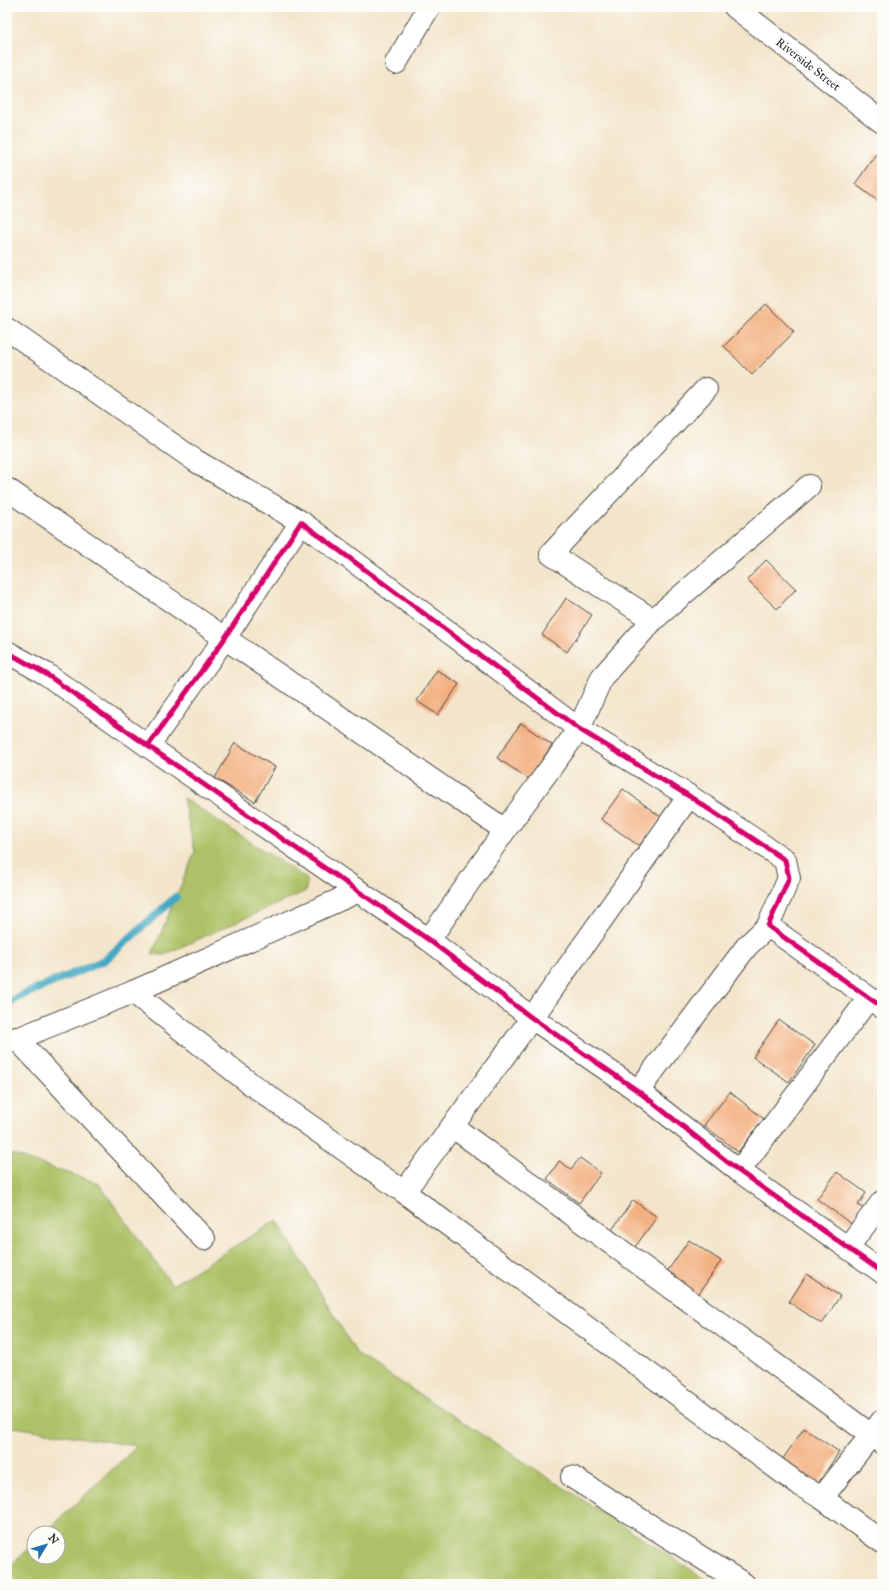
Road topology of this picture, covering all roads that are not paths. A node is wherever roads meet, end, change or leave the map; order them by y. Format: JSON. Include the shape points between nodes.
{"nodes":[{"id":1,"x":430,"y":7,"type":"edge"},
{"id":2,"x":735,"y":7,"type":"edge"},
{"id":3,"x":396,"y":63,"type":"dead end"},
{"id":4,"x":882,"y":122,"type":"edge"},
{"id":5,"x":9,"y":337,"type":"edge"},
{"id":6,"x":706,"y":389,"type":"dead end"},
{"id":7,"x":808,"y":486,"type":"dead end"},
{"id":8,"x":7,"y":489,"type":"edge"},
{"id":9,"x":301,"y":522,"type":"junction"},
{"id":10,"x":653,"y":620,"type":"junction"},
{"id":11,"x":224,"y":638,"type":"junction"},
{"id":12,"x":7,"y":652,"type":"edge"},
{"id":13,"x":579,"y":729,"type":"junction"},
{"id":14,"x":148,"y":746,"type":"junction"},
{"id":15,"x":688,"y":796,"type":"junction"},
{"id":16,"x":505,"y":830,"type":"junction"},
{"id":17,"x":359,"y":891,"type":"junction"},
{"id":18,"x":768,"y":926,"type":"junction"},
{"id":19,"x":429,"y":940,"type":"junction"},
{"id":20,"x":133,"y":992,"type":"junction"},
{"id":21,"x":876,"y":1003,"type":"edge"},
{"id":22,"x":532,"y":1018,"type":"junction"},
{"id":23,"x":12,"y":1041,"type":"edge"},
{"id":24,"x":638,"y":1091,"type":"junction"},
{"id":25,"x":452,"y":1126,"type":"junction"},
{"id":26,"x":739,"y":1171,"type":"junction"},
{"id":27,"x":404,"y":1192,"type":"junction"},
{"id":28,"x":882,"y":1202,"type":"edge"},
{"id":29,"x":204,"y":1239,"type":"dead end"},
{"id":30,"x":848,"y":1247,"type":"junction"},
{"id":31,"x":882,"y":1272,"type":"edge"},
{"id":32,"x":878,"y":1433,"type":"edge"},
{"id":33,"x":572,"y":1477,"type":"dead end"},
{"id":34,"x":822,"y":1498,"type":"junction"},
{"id":35,"x":882,"y":1542,"type":"edge"},
{"id":36,"x":744,"y":1584,"type":"edge"}],
"edges":[{"from":1,"to":3,"type":"street"},
{"from":2,"to":4,"type":"street","name":"Riverside Street"},
{"from":5,"to":9,"type":"street","via":[[196,461]]},
{"from":6,"to":10,"type":"street","via":[[551,554]]},
{"from":7,"to":10,"type":"street"},
{"from":8,"to":11,"type":"street"},
{"from":9,"to":11,"type":"street"},
{"from":9,"to":13,"type":"street"},
{"from":10,"to":13,"type":"street","via":[[602,677]]},
{"from":11,"to":14,"type":"street"},
{"from":11,"to":16,"type":"street"},
{"from":12,"to":14,"type":"street","via":[[46,674]]},
{"from":13,"to":15,"type":"street"},
{"from":13,"to":16,"type":"street"},
{"from":14,"to":17,"type":"street"},
{"from":15,"to":18,"type":"street","via":[[785,860],[789,878]]},
{"from":15,"to":22,"type":"street"},
{"from":16,"to":19,"type":"street"},
{"from":17,"to":19,"type":"street"},
{"from":17,"to":20,"type":"street"},
{"from":18,"to":21,"type":"street"},
{"from":18,"to":24,"type":"street","via":[[747,946]]},
{"from":19,"to":22,"type":"street"},
{"from":20,"to":23,"type":"street"},
{"from":20,"to":27,"type":"street","via":[[251,1084]]},
{"from":21,"to":26,"type":"street"},
{"from":22,"to":24,"type":"street"},
{"from":22,"to":25,"type":"street"},
{"from":23,"to":29,"type":"street"},
{"from":24,"to":26,"type":"street"},
{"from":25,"to":27,"type":"street"},
{"from":25,"to":32,"type":"street"},
{"from":26,"to":30,"type":"street"},
{"from":27,"to":34,"type":"street","via":[[798,1484]]},
{"from":28,"to":30,"type":"street"},
{"from":30,"to":31,"type":"street"},
{"from":32,"to":34,"type":"street"},
{"from":33,"to":36,"type":"street"},
{"from":34,"to":35,"type":"street"}]}
